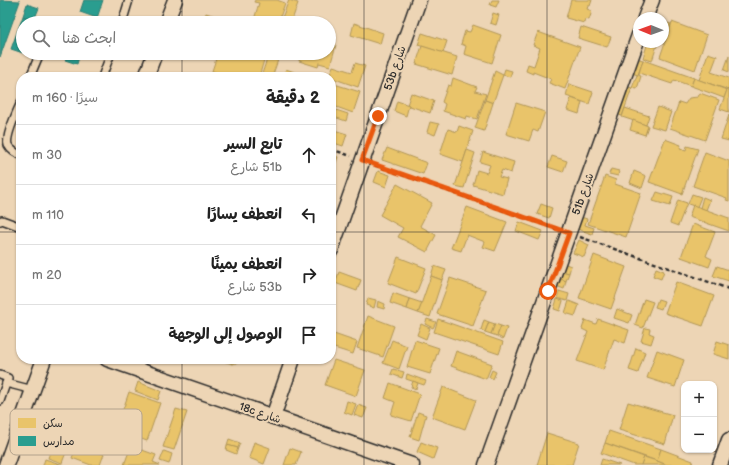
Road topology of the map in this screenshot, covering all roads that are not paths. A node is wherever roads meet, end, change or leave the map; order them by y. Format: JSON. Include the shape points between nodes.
{"nodes":[{"id":1,"x":129,"y":0,"type":"edge"},
{"id":2,"x":175,"y":0,"type":"edge"},
{"id":3,"x":418,"y":0,"type":"edge"},
{"id":4,"x":652,"y":0,"type":"edge"},
{"id":5,"x":647,"y":12,"type":"edge"},
{"id":6,"x":124,"y":16,"type":"edge"},
{"id":7,"x":169,"y":16,"type":"edge"},
{"id":8,"x":635,"y":48,"type":"edge"},
{"id":9,"x":37,"y":60,"type":"edge"},
{"id":10,"x":108,"y":60,"type":"edge"},
{"id":11,"x":152,"y":60,"type":"edge"},
{"id":12,"x":32,"y":72,"type":"edge"},
{"id":13,"x":104,"y":72,"type":"edge"},
{"id":14,"x":148,"y":72,"type":"edge"},
{"id":15,"x":16,"y":115,"type":"edge"},
{"id":16,"x":16,"y":153,"type":"edge"},
{"id":17,"x":0,"y":220,"type":"edge"},
{"id":18,"x":16,"y":225,"type":"edge"},
{"id":19,"x":336,"y":235,"type":"edge"},
{"id":20,"x":42,"y":364,"type":"edge"},
{"id":21,"x":121,"y":364,"type":"edge"},
{"id":22,"x":291,"y":364,"type":"edge"},
{"id":23,"x":0,"y":375,"type":"edge"},
{"id":24,"x":7,"y":380,"type":"junction"},
{"id":25,"x":33,"y":390,"type":"junction"},
{"id":26,"x":0,"y":401,"type":"edge"},
{"id":27,"x":26,"y":409,"type":"edge"},
{"id":28,"x":273,"y":417,"type":"junction"},
{"id":29,"x":729,"y":440,"type":"edge"},
{"id":30,"x":10,"y":454,"type":"edge"},
{"id":31,"x":6,"y":465,"type":"edge"},
{"id":32,"x":412,"y":465,"type":"edge"},
{"id":33,"x":486,"y":465,"type":"edge"},
{"id":34,"x":720,"y":465,"type":"edge"}],
"edges":[{"from":1,"to":6,"type":"lane"},
{"from":2,"to":7,"type":"street"},
{"from":3,"to":19,"type":"street","name":"53b شارع"},
{"from":4,"to":5,"type":"street"},
{"from":8,"to":33,"type":"street","name":"51b شارع"},
{"from":9,"to":12,"type":"lane"},
{"from":10,"to":13,"type":"lane"},
{"from":11,"to":14,"type":"street"},
{"from":15,"to":16,"type":"lane","via":[[7,139],[9,146]]},
{"from":17,"to":18,"type":"lane"},
{"from":20,"to":25,"type":"street"},
{"from":21,"to":28,"type":"street","name":"18c شارع"},
{"from":22,"to":28,"type":"street"},
{"from":23,"to":24,"type":"lane"},
{"from":24,"to":25,"type":"lane"},
{"from":24,"to":26,"type":"lane"},
{"from":25,"to":27,"type":"street"},
{"from":28,"to":32,"type":"street","name":"18c شارع"},
{"from":29,"to":34,"type":"street"},
{"from":30,"to":31,"type":"street"}]}
